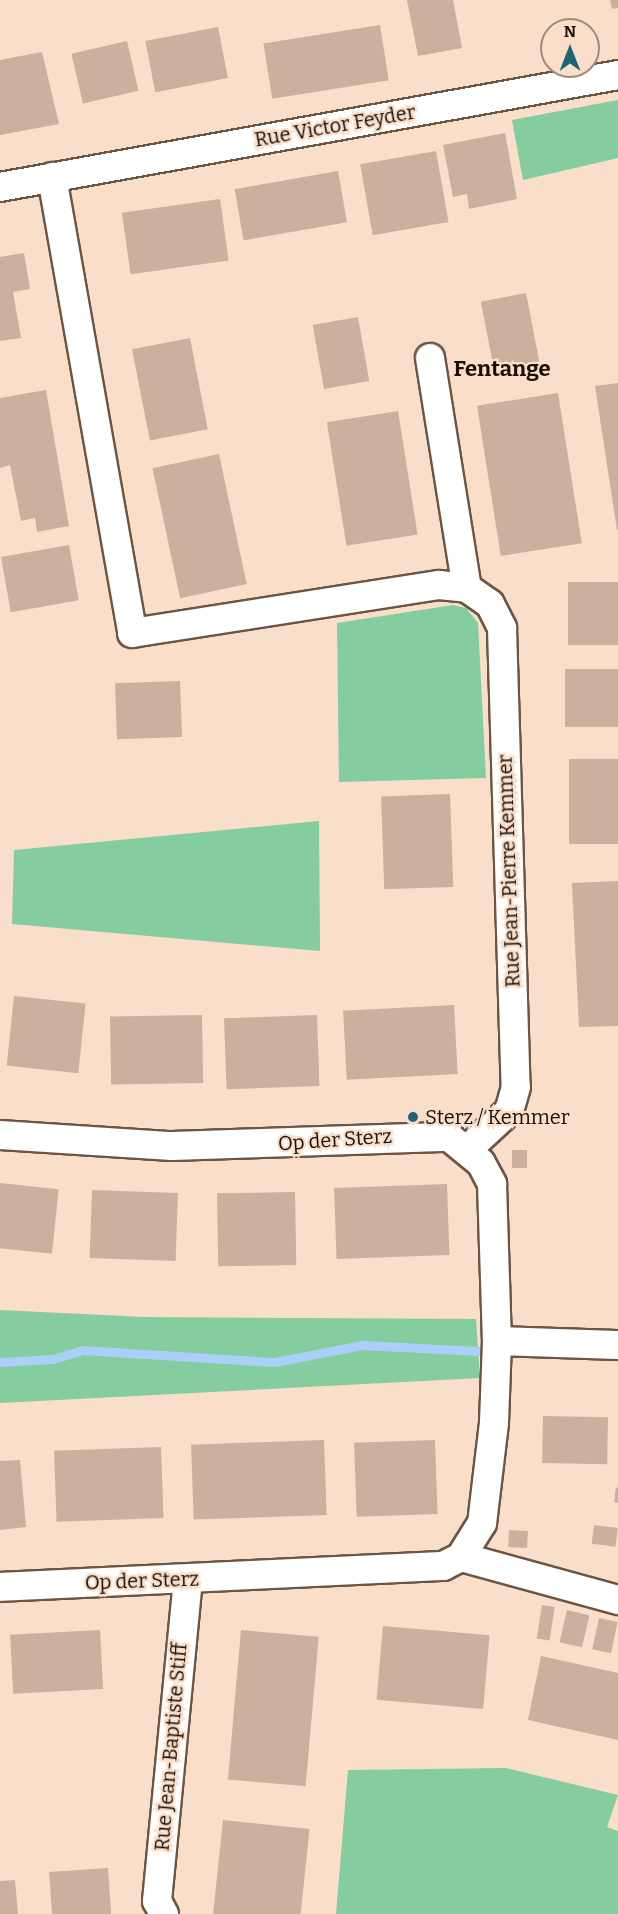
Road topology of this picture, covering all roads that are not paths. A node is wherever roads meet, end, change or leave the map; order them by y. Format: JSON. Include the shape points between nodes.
{"nodes":[{"id":1,"x":618,"y":75,"type":"edge"},
{"id":2,"x":51,"y":177,"type":"junction"},
{"id":3,"x":0,"y":187,"type":"edge"},
{"id":4,"x":430,"y":358,"type":"dead end"},
{"id":5,"x":467,"y":588,"type":"junction"},
{"id":6,"x":0,"y":1135,"type":"edge"},
{"id":7,"x":468,"y":1149,"type":"junction"},
{"id":8,"x":497,"y":1341,"type":"junction"},
{"id":9,"x":618,"y":1345,"type":"edge"},
{"id":10,"x":461,"y":1557,"type":"junction"},
{"id":11,"x":188,"y":1579,"type":"junction"},
{"id":12,"x":0,"y":1587,"type":"edge"},
{"id":13,"x":618,"y":1600,"type":"edge"},
{"id":14,"x":164,"y":1914,"type":"edge"}],
"edges":[{"from":1,"to":2,"type":"street","name":"Rue Victor Feyder"},
{"from":2,"to":3,"type":"street","name":"Rue Victor Feyder"},
{"from":2,"to":5,"type":"street","via":[[132,633],[439,585]]},
{"from":4,"to":5,"type":"street"},
{"from":5,"to":7,"type":"street","name":"Rue Jean-Pierre Kemmer","via":[[490,604],[502,628],[516,1088],[509,1111]]},
{"from":6,"to":7,"type":"street","name":"Op der Sterz","via":[[172,1146],[303,1144],[425,1134],[449,1137]]},
{"from":7,"to":8,"type":"street","name":"Op der Sterz","via":[[492,1184]]},
{"from":8,"to":9,"type":"street"},
{"from":8,"to":10,"type":"street","name":"Op der Sterz","via":[[495,1423],[482,1523]]},
{"from":10,"to":11,"type":"street","name":"Op der Sterz","via":[[422,1571]]},
{"from":10,"to":13,"type":"street"},
{"from":11,"to":12,"type":"street","name":"Op der Sterz"},
{"from":11,"to":14,"type":"street","name":"Rue Jean-Baptiste Stiff","via":[[157,1901]]}]}
